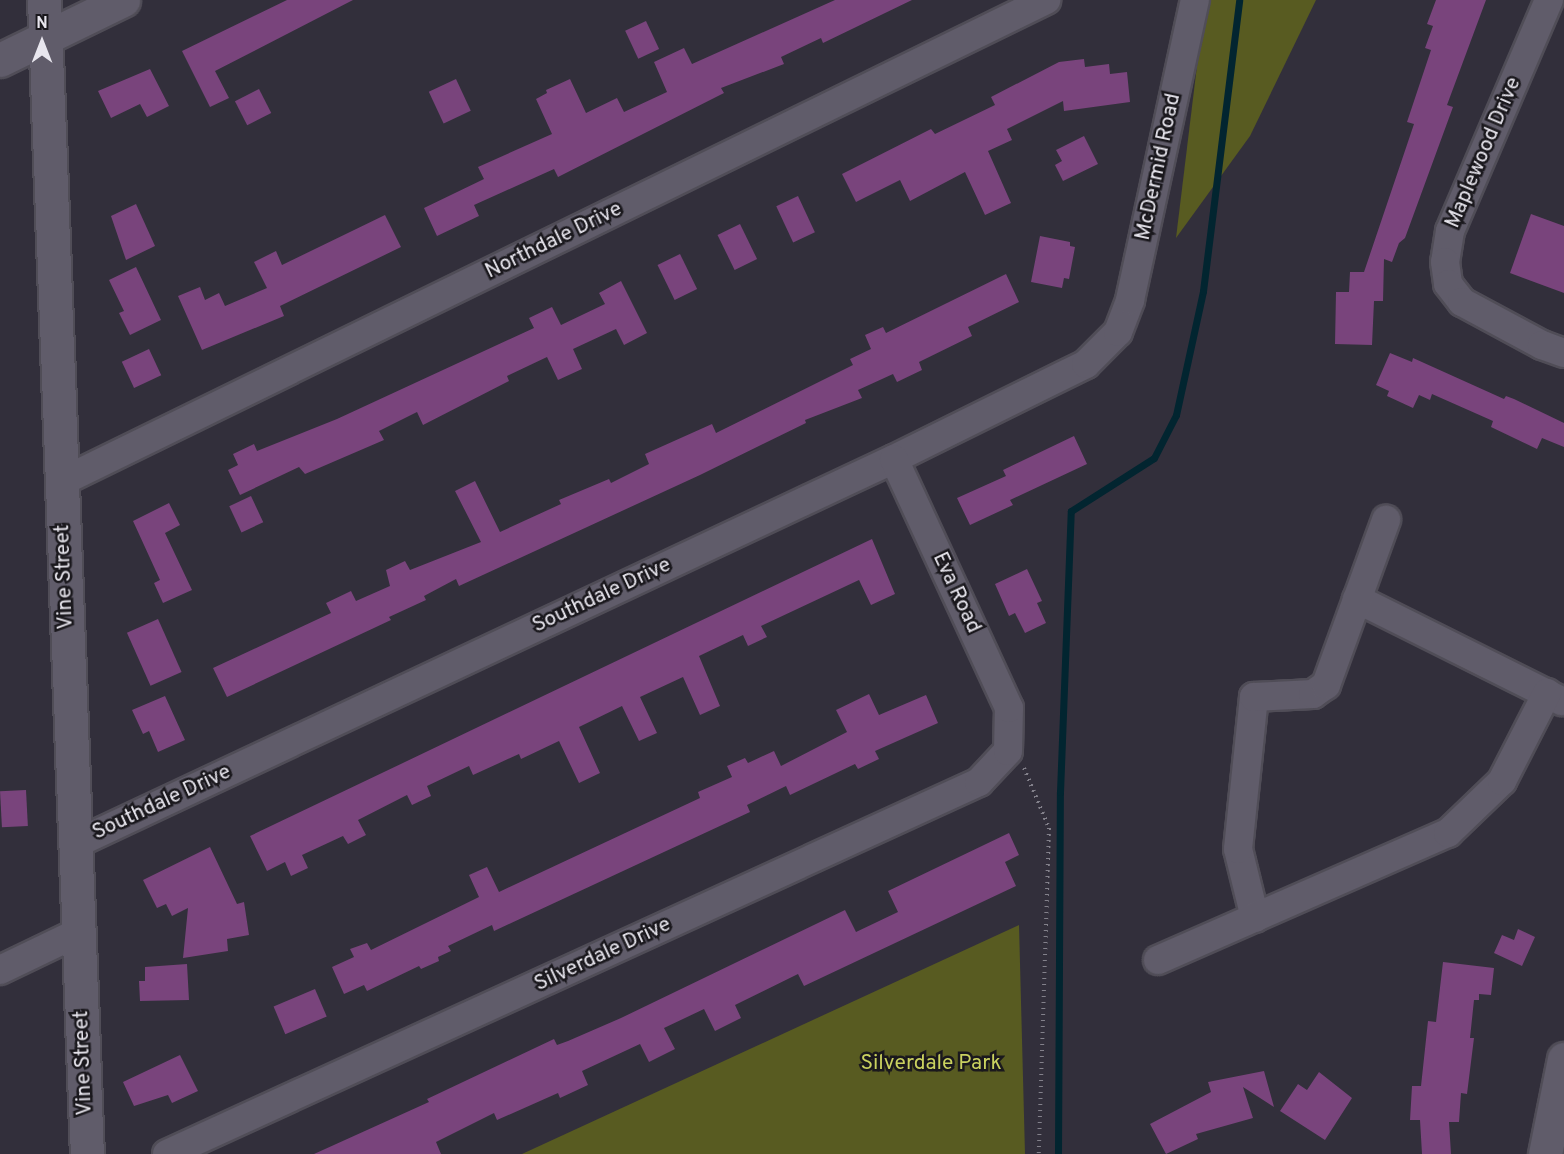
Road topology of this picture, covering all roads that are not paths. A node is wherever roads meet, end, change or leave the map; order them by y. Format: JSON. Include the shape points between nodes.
{"nodes":[{"id":1,"x":44,"y":0,"type":"edge"},
{"id":2,"x":123,"y":0,"type":"edge"},
{"id":3,"x":1046,"y":0,"type":"edge"},
{"id":4,"x":1195,"y":0,"type":"edge"},
{"id":5,"x":1550,"y":0,"type":"edge"},
{"id":6,"x":45,"y":39,"type":"junction"},
{"id":7,"x":0,"y":60,"type":"edge"},
{"id":8,"x":1118,"y":332,"type":"joint"},
{"id":9,"x":1564,"y":353,"type":"edge"},
{"id":10,"x":894,"y":459,"type":"junction"},
{"id":11,"x":61,"y":482,"type":"junction"},
{"id":12,"x":1386,"y":520,"type":"dead end"},
{"id":13,"x":1357,"y":599,"type":"junction"},
{"id":14,"x":1555,"y":698,"type":"edge"},
{"id":15,"x":1008,"y":729,"type":"joint"},
{"id":16,"x":75,"y":844,"type":"junction"},
{"id":17,"x":1255,"y":918,"type":"junction"},
{"id":18,"x":79,"y":932,"type":"junction"},
{"id":19,"x":1158,"y":960,"type":"dead end"},
{"id":20,"x":0,"y":970,"type":"edge"},
{"id":21,"x":1564,"y":1059,"type":"edge"},
{"id":22,"x":87,"y":1154,"type":"edge"},
{"id":23,"x":167,"y":1154,"type":"edge"},
{"id":24,"x":1545,"y":1154,"type":"edge"}],
"edges":[{"from":1,"to":6,"type":"street","name":"Vine Street"},
{"from":2,"to":6,"type":"street"},
{"from":3,"to":11,"type":"street","name":"Northdale Drive"},
{"from":4,"to":8,"type":"street","name":"McDermid Road","via":[[1130,300]]},
{"from":5,"to":9,"type":"street","name":"Maplewood Drive","via":[[1450,231],[1445,262],[1449,284],[1462,302]]},
{"from":6,"to":7,"type":"street"},
{"from":6,"to":11,"type":"street","name":"Vine Street"},
{"from":8,"to":10,"type":"street","name":"Southdale Drive","via":[[1086,364]]},
{"from":10,"to":15,"type":"street","name":"Eva Road","via":[[1009,708]]},
{"from":10,"to":16,"type":"street","name":"Southdale Drive"},
{"from":11,"to":16,"type":"street","name":"Vine Street"},
{"from":12,"to":13,"type":"street"},
{"from":13,"to":14,"type":"street"},
{"from":13,"to":17,"type":"street","via":[[1326,685],[1312,694],[1254,697],[1238,849]]},
{"from":14,"to":17,"type":"street","via":[[1502,781],[1448,833]]},
{"from":15,"to":23,"type":"street","name":"Silverdale Drive","via":[[1008,751],[979,782]]},
{"from":16,"to":18,"type":"street","name":"Vine Street"},
{"from":17,"to":19,"type":"street"},
{"from":18,"to":20,"type":"street"},
{"from":18,"to":22,"type":"street","name":"Vine Street"},
{"from":21,"to":24,"type":"street"}]}
